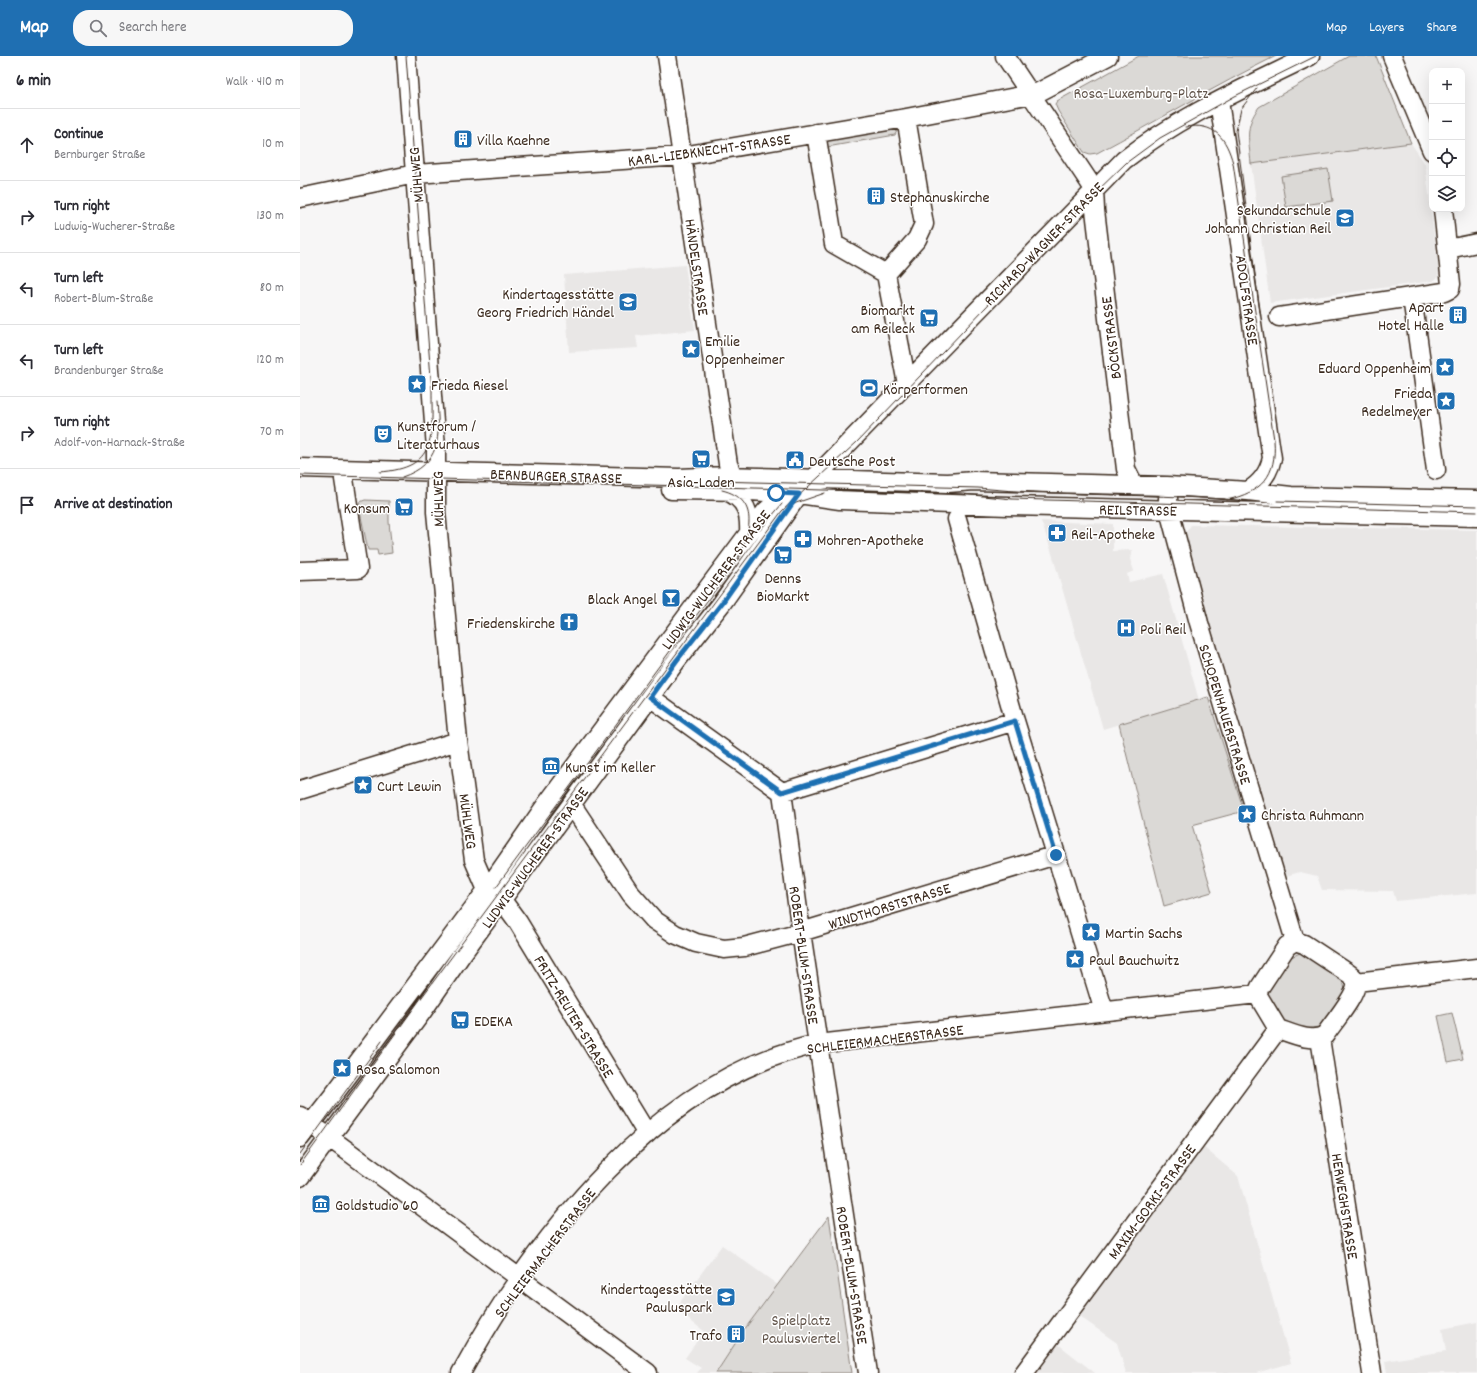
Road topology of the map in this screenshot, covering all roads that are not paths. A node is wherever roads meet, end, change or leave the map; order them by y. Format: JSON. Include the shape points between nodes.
{"nodes":[{"id":1,"x":406,"y":56,"type":"edge"},
{"id":2,"x":667,"y":56,"type":"edge"},
{"id":3,"x":1006,"y":56,"type":"edge"},
{"id":4,"x":1108,"y":56,"type":"edge"},
{"id":5,"x":1310,"y":56,"type":"edge"},
{"id":6,"x":1392,"y":56,"type":"edge"},
{"id":7,"x":1030,"y":94,"type":"junction"},
{"id":8,"x":1219,"y":101,"type":"junction"},
{"id":9,"x":906,"y":118,"type":"junction"},
{"id":10,"x":816,"y":133,"type":"junction"},
{"id":11,"x":1429,"y":145,"type":"edge"},
{"id":12,"x":682,"y":156,"type":"junction"},
{"id":13,"x":415,"y":174,"type":"junction"},
{"id":14,"x":1094,"y":189,"type":"junction"},
{"id":15,"x":300,"y":198,"type":"edge"},
{"id":16,"x":1444,"y":212,"type":"edge"},
{"id":17,"x":1477,"y":243,"type":"edge"},
{"id":18,"x":1448,"y":249,"type":"junction"},
{"id":19,"x":886,"y":274,"type":"junction"},
{"id":20,"x":1412,"y":297,"type":"junction"},
{"id":21,"x":1279,"y":318,"type":"dead end"},
{"id":22,"x":907,"y":384,"type":"junction"},
{"id":23,"x":300,"y":468,"type":"edge"},
{"id":24,"x":1436,"y":470,"type":"dead end"},
{"id":25,"x":436,"y":476,"type":"junction"},
{"id":26,"x":300,"y":477,"type":"edge"},
{"id":27,"x":344,"y":479,"type":"junction"},
{"id":28,"x":812,"y":479,"type":"junction"},
{"id":29,"x":730,"y":484,"type":"junction"},
{"id":30,"x":1134,"y":485,"type":"junction"},
{"id":31,"x":1166,"y":486,"type":"junction"},
{"id":32,"x":1248,"y":490,"type":"junction"},
{"id":33,"x":792,"y":494,"type":"junction"},
{"id":34,"x":1477,"y":500,"type":"edge"},
{"id":35,"x":1169,"y":510,"type":"junction"},
{"id":36,"x":1477,"y":517,"type":"edge"},
{"id":37,"x":956,"y":520,"type":"dead end"},
{"id":38,"x":749,"y":533,"type":"junction"},
{"id":39,"x":300,"y":571,"type":"edge"},
{"id":40,"x":650,"y":697,"type":"junction"},
{"id":41,"x":1015,"y":721,"type":"junction"},
{"id":42,"x":458,"y":741,"type":"junction"},
{"id":43,"x":300,"y":790,"type":"edge"},
{"id":44,"x":782,"y":792,"type":"junction"},
{"id":45,"x":572,"y":805,"type":"junction"},
{"id":46,"x":1056,"y":855,"type":"junction"},
{"id":47,"x":487,"y":890,"type":"junction"},
{"id":48,"x":502,"y":900,"type":"junction"},
{"id":49,"x":487,"y":920,"type":"junction"},
{"id":50,"x":801,"y":932,"type":"junction"},
{"id":51,"x":1295,"y":941,"type":"junction"},
{"id":52,"x":1477,"y":968,"type":"edge"},
{"id":53,"x":1356,"y":982,"type":"junction"},
{"id":54,"x":1258,"y":994,"type":"junction"},
{"id":55,"x":1104,"y":1011,"type":"junction"},
{"id":56,"x":1278,"y":1029,"type":"junction"},
{"id":57,"x":1320,"y":1038,"type":"junction"},
{"id":58,"x":818,"y":1044,"type":"junction"},
{"id":59,"x":306,"y":1120,"type":"edge"},
{"id":60,"x":647,"y":1134,"type":"junction"},
{"id":61,"x":300,"y":1138,"type":"edge"},
{"id":62,"x":330,"y":1138,"type":"junction"},
{"id":63,"x":300,"y":1177,"type":"edge"},
{"id":64,"x":521,"y":1278,"type":"junction"},
{"id":65,"x":460,"y":1373,"type":"edge"},
{"id":66,"x":648,"y":1373,"type":"edge"},
{"id":67,"x":868,"y":1373,"type":"edge"},
{"id":68,"x":1024,"y":1373,"type":"edge"},
{"id":69,"x":1372,"y":1373,"type":"edge"}],
"edges":[{"from":1,"to":13,"type":"street","name":"MÜHLWEG"},
{"from":2,"to":12,"type":"street","name":"HÄNDELSTRASSE"},
{"from":3,"to":7,"type":"street"},
{"from":4,"to":7,"type":"street","name":"KARL-LIEBKNECHT-STRASSE"},
{"from":5,"to":8,"type":"street","name":"RICHARD-WAGNER-STRASSE"},
{"from":6,"to":11,"type":"street"},
{"from":7,"to":9,"type":"street","name":"KARL-LIEBKNECHT-STRASSE"},
{"from":7,"to":14,"type":"street"},
{"from":8,"to":14,"type":"street","name":"RICHARD-WAGNER-STRASSE","via":[[1147,142]]},
{"from":8,"to":32,"type":"street","name":"ADOLFSTRASSE","via":[[1272,458],[1269,470],[1260,482]]},
{"from":9,"to":10,"type":"street","name":"KARL-LIEBKNECHT-STRASSE"},
{"from":9,"to":19,"type":"street","via":[[924,224],[917,240]]},
{"from":10,"to":12,"type":"street","name":"KARL-LIEBKNECHT-STRASSE"},
{"from":10,"to":19,"type":"street","via":[[834,244]]},
{"from":12,"to":13,"type":"street","name":"KARL-LIEBKNECHT-STRASSE"},
{"from":12,"to":29,"type":"street","name":"HÄNDELSTRASSE"},
{"from":13,"to":15,"type":"street","name":"KARL-LIEBKNECHT-STRASSE"},
{"from":13,"to":25,"type":"street","name":"MÜHLWEG"},
{"from":14,"to":22,"type":"street","name":"RICHARD-WAGNER-STRASSE"},
{"from":14,"to":30,"type":"street","name":"BÖCKSTRASSE","via":[[1095,216],[1126,469]]},
{"from":16,"to":18,"type":"street"},
{"from":17,"to":18,"type":"street"},
{"from":18,"to":20,"type":"street","via":[[1452,284],[1450,289]]},
{"from":19,"to":22,"type":"street"},
{"from":20,"to":21,"type":"street"},
{"from":20,"to":24,"type":"street"},
{"from":22,"to":28,"type":"street","name":"RICHARD-WAGNER-STRASSE"},
{"from":23,"to":25,"type":"street","name":"BERNBURGER STRASSE"},
{"from":25,"to":27,"type":"street","name":"BERNBURGER STRASSE"},
{"from":25,"to":29,"type":"street","name":"BERNBURGER STRASSE","via":[[679,478]]},
{"from":25,"to":42,"type":"street","name":"MÜHLWEG","via":[[436,512]]},
{"from":26,"to":27,"type":"street","name":"BERNBURGER STRASSE"},
{"from":27,"to":39,"type":"street","via":[[358,569]]},
{"from":28,"to":29,"type":"street","name":"BERNBURGER STRASSE"},
{"from":28,"to":30,"type":"street","name":"REILSTRASSE"},
{"from":28,"to":33,"type":"street","name":"LUDWIG-WUCHERER-STRASSE"},
{"from":29,"to":33,"type":"street","name":"BERNBURGER STRASSE"},
{"from":29,"to":38,"type":"street","via":[[748,514]]},
{"from":30,"to":31,"type":"street","name":"REILSTRASSE"},
{"from":31,"to":32,"type":"street","name":"REILSTRASSE"},
{"from":31,"to":35,"type":"street","name":"SCHOPENHAUERSTRASSE"},
{"from":32,"to":34,"type":"street","name":"REILSTRASSE","via":[[1291,496]]},
{"from":33,"to":35,"type":"street","name":"REILSTRASSE","via":[[840,500]]},
{"from":33,"to":38,"type":"street","name":"LUDWIG-WUCHERER-STRASSE","via":[[766,511]]},
{"from":33,"to":40,"type":"street","name":"LUDWIG-WUCHERER-STRASSE","via":[[722,603]]},
{"from":35,"to":36,"type":"street","name":"REILSTRASSE"},
{"from":35,"to":51,"type":"street","name":"SCHOPENHAUERSTRASSE","via":[[1199,623]]},
{"from":37,"to":41,"type":"street"},
{"from":38,"to":47,"type":"street","name":"LUDWIG-WUCHERER-STRASSE","via":[[546,805]]},
{"from":40,"to":44,"type":"street"},
{"from":40,"to":45,"type":"street","name":"LUDWIG-WUCHERER-STRASSE"},
{"from":41,"to":44,"type":"street"},
{"from":41,"to":46,"type":"street"},
{"from":42,"to":43,"type":"street"},
{"from":42,"to":47,"type":"street","name":"MÜHLWEG","via":[[474,860]]},
{"from":44,"to":50,"type":"street","name":"ROBERT-BLUM-STRASSE"},
{"from":45,"to":48,"type":"street","name":"LUDWIG-WUCHERER-STRASSE"},
{"from":45,"to":50,"type":"street","name":"WINDTHORSTSTRASSE","via":[[631,894],[654,920],[675,934],[696,943],[724,949],[744,947]]},
{"from":46,"to":50,"type":"street","name":"WINDTHORSTSTRASSE"},
{"from":46,"to":55,"type":"street"},
{"from":47,"to":49,"type":"street","name":"MÜHLWEG","via":[[490,905]]},
{"from":47,"to":59,"type":"street","name":"LUDWIG-WUCHERER-STRASSE"},
{"from":48,"to":49,"type":"street","name":"LUDWIG-WUCHERER-STRASSE"},
{"from":48,"to":60,"type":"street","name":"FRITZ-REUTER-STRASSE","via":[[518,922]]},
{"from":49,"to":62,"type":"street","name":"LUDWIG-WUCHERER-STRASSE"},
{"from":50,"to":58,"type":"street","name":"ROBERT-BLUM-STRASSE"},
{"from":51,"to":53,"type":"street","via":[[1304,944],[1348,973]]},
{"from":51,"to":54,"type":"street","via":[[1287,946]]},
{"from":52,"to":53,"type":"street"},
{"from":53,"to":57,"type":"street","via":[[1355,991],[1325,1035]]},
{"from":54,"to":55,"type":"street","name":"SCHLEIERMACHERSTRASSE"},
{"from":54,"to":56,"type":"street"},
{"from":55,"to":58,"type":"street","name":"SCHLEIERMACHERSTRASSE"},
{"from":56,"to":57,"type":"street","via":[[1306,1038]]},
{"from":56,"to":68,"type":"street","name":"MAXIM-GORKI-STRASSE"},
{"from":57,"to":69,"type":"street","name":"HERWEGHSTRASSE"},
{"from":58,"to":60,"type":"street","name":"SCHLEIERMACHERSTRASSE","via":[[764,1061],[722,1081]]},
{"from":58,"to":67,"type":"street","name":"ROBERT-BLUM-STRASSE"},
{"from":59,"to":61,"type":"street","name":"LUDWIG-WUCHERER-STRASSE"},
{"from":59,"to":62,"type":"street"},
{"from":60,"to":64,"type":"street","name":"SCHLEIERMACHERSTRASSE","via":[[625,1152],[579,1199]]},
{"from":62,"to":63,"type":"street","name":"LUDWIG-WUCHERER-STRASSE"},
{"from":62,"to":64,"type":"street"},
{"from":64,"to":65,"type":"street","name":"SCHLEIERMACHERSTRASSE"},
{"from":64,"to":66,"type":"street"}]}
